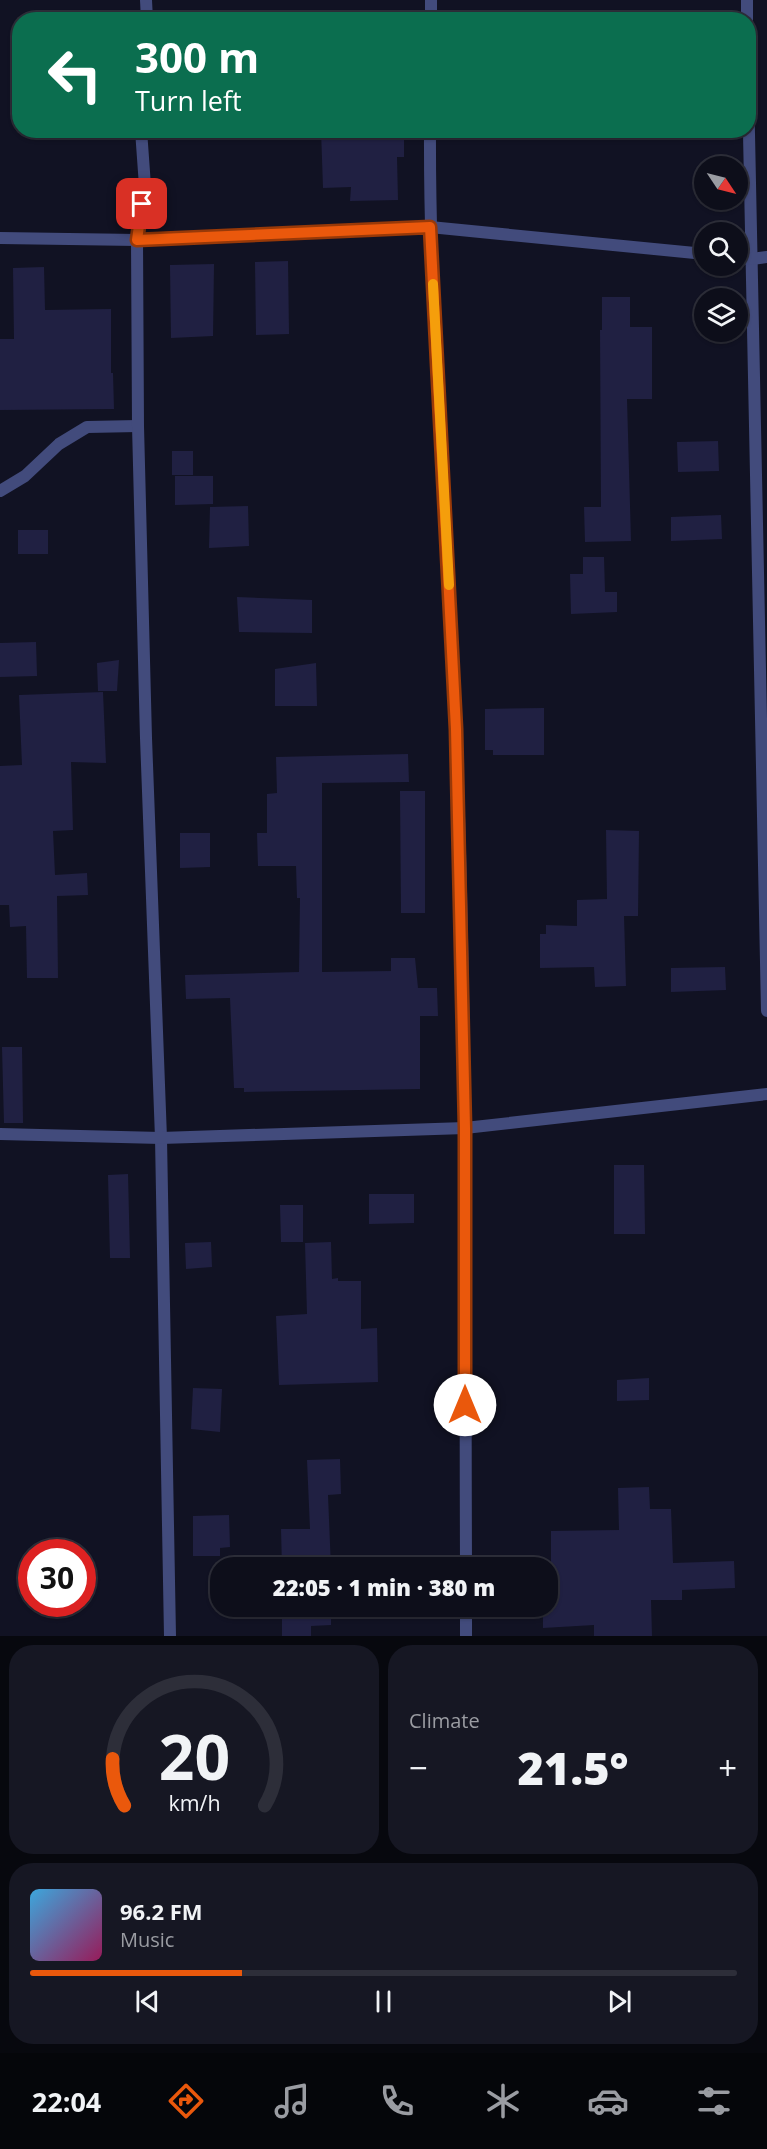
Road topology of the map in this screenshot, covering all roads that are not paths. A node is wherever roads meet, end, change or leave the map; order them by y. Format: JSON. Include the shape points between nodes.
{"nodes":[{"id":1,"x":141,"y":138,"type":"edge"},
{"id":2,"x":430,"y":138,"type":"edge"},
{"id":3,"x":749,"y":138,"type":"edge"},
{"id":4,"x":430,"y":227,"type":"junction"},
{"id":5,"x":0,"y":238,"type":"edge"},
{"id":6,"x":137,"y":240,"type":"junction"},
{"id":7,"x":694,"y":253,"type":"edge"},
{"id":8,"x":767,"y":257,"type":"edge"},
{"id":9,"x":748,"y":259,"type":"edge"},
{"id":10,"x":752,"y":259,"type":"junction"},
{"id":11,"x":138,"y":426,"type":"junction"},
{"id":12,"x":0,"y":490,"type":"edge"},
{"id":13,"x":767,"y":1011,"type":"edge"},
{"id":14,"x":767,"y":1094,"type":"edge"},
{"id":15,"x":465,"y":1128,"type":"junction"},
{"id":16,"x":0,"y":1134,"type":"edge"},
{"id":17,"x":161,"y":1138,"type":"junction"},
{"id":18,"x":466,"y":1557,"type":"edge"},
{"id":19,"x":466,"y":1617,"type":"edge"},
{"id":20,"x":170,"y":1636,"type":"edge"},
{"id":21,"x":466,"y":1636,"type":"edge"}],
"edges":[{"from":1,"to":6,"type":"street","via":[[144,186]]},
{"from":2,"to":4,"type":"street"},
{"from":3,"to":10,"type":"street"},
{"from":4,"to":6,"type":"street"},
{"from":4,"to":7,"type":"street"},
{"from":4,"to":15,"type":"street","via":[[456,729]]},
{"from":5,"to":6,"type":"street"},
{"from":6,"to":11,"type":"street"},
{"from":8,"to":10,"type":"street"},
{"from":9,"to":10,"type":"street"},
{"from":10,"to":13,"type":"street"},
{"from":11,"to":12,"type":"street","via":[[87,427],[58,444],[25,476]]},
{"from":11,"to":17,"type":"street"},
{"from":14,"to":15,"type":"street"},
{"from":15,"to":17,"type":"street"},
{"from":15,"to":18,"type":"street"},
{"from":16,"to":17,"type":"street"},
{"from":17,"to":20,"type":"street"},
{"from":19,"to":21,"type":"street"}]}
